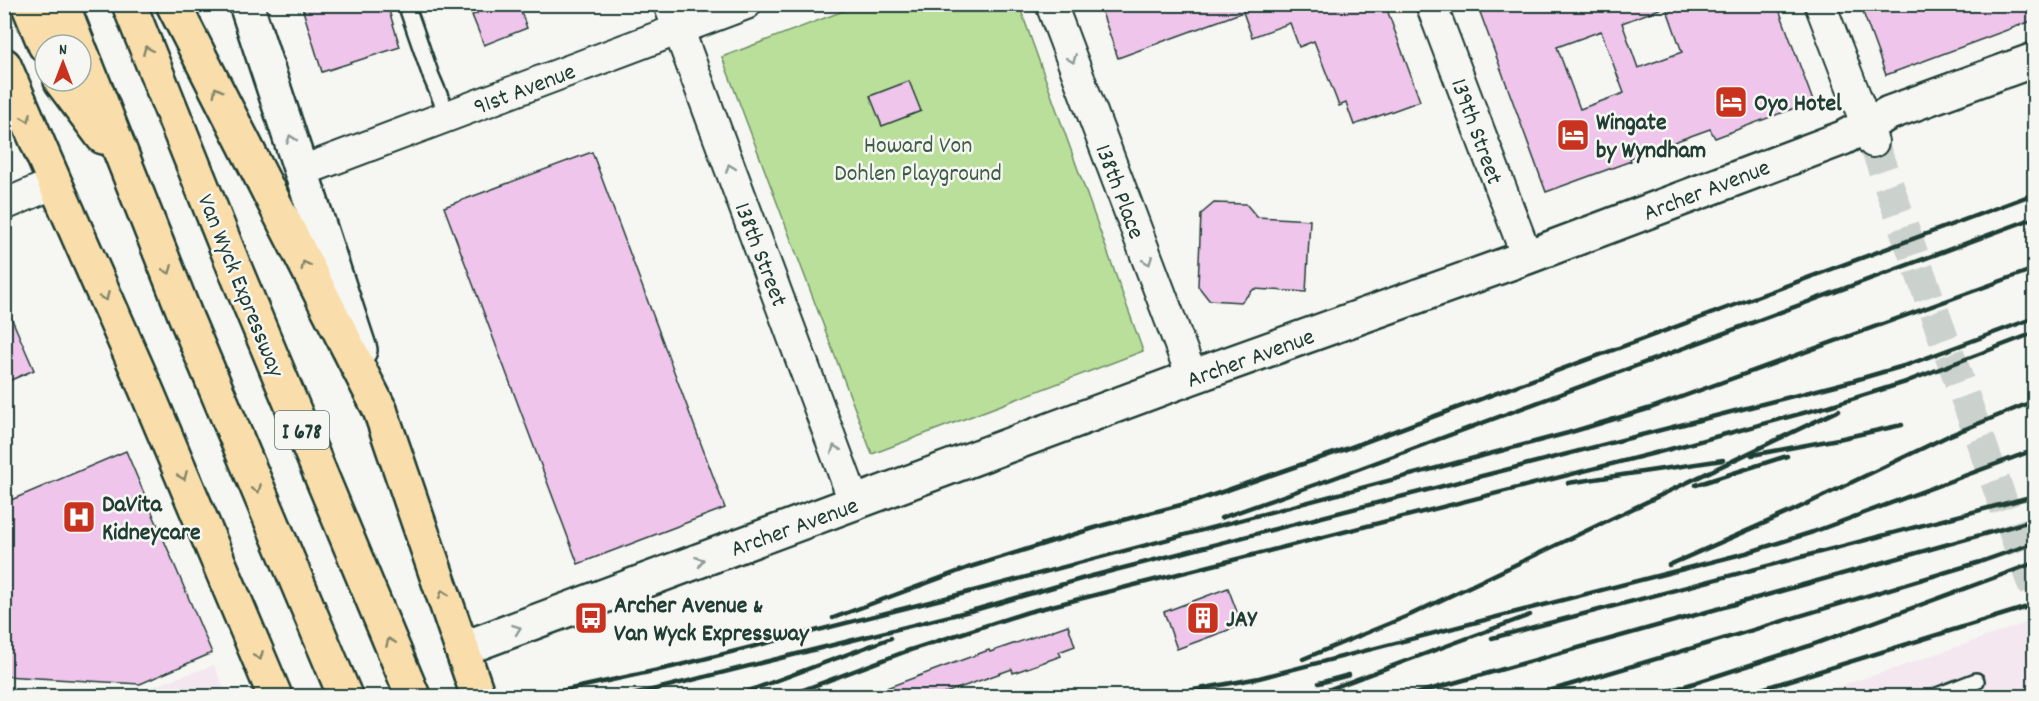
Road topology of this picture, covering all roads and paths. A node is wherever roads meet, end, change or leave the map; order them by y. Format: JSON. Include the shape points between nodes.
{"nodes":[{"id":1,"x":28,"y":4,"type":"edge"},
{"id":2,"x":62,"y":4,"type":"edge"},
{"id":3,"x":129,"y":4,"type":"edge"},
{"id":4,"x":173,"y":4,"type":"edge"},
{"id":5,"x":246,"y":4,"type":"edge"},
{"id":6,"x":406,"y":4,"type":"edge"},
{"id":7,"x":746,"y":4,"type":"edge"},
{"id":8,"x":1051,"y":4,"type":"edge"},
{"id":9,"x":1431,"y":4,"type":"edge"},
{"id":10,"x":1820,"y":4,"type":"edge"},
{"id":11,"x":673,"y":17,"type":"edge"},
{"id":12,"x":40,"y":33,"type":"edge"},
{"id":13,"x":73,"y":33,"type":"edge"},
{"id":14,"x":2034,"y":60,"type":"edge"},
{"id":15,"x":4,"y":64,"type":"edge"},
{"id":16,"x":93,"y":83,"type":"edge"},
{"id":17,"x":70,"y":93,"type":"edge"},
{"id":18,"x":448,"y":117,"type":"junction"},
{"id":19,"x":1870,"y":133,"type":"junction"},
{"id":20,"x":125,"y":164,"type":"junction"},
{"id":21,"x":302,"y":171,"type":"junction"},
{"id":22,"x":55,"y":183,"type":"junction"},
{"id":23,"x":4,"y":205,"type":"edge"},
{"id":24,"x":1527,"y":258,"type":"junction"},
{"id":25,"x":1192,"y":377,"type":"junction"},
{"id":26,"x":380,"y":410,"type":"junction"},
{"id":27,"x":855,"y":504,"type":"junction"},
{"id":28,"x":462,"y":649,"type":"junction"},
{"id":29,"x":1976,"y":681,"type":"dead end"},
{"id":30,"x":275,"y":696,"type":"edge"},
{"id":31,"x":345,"y":696,"type":"edge"},
{"id":32,"x":413,"y":696,"type":"edge"},
{"id":33,"x":478,"y":696,"type":"edge"},
{"id":34,"x":1937,"y":696,"type":"edge"}],
"edges":[{"from":1,"to":12,"type":"main road"},
{"from":2,"to":13,"type":"main road"},
{"from":32,"to":3,"type":"main road","name":"Van Wyck Expressway","number":"I 678","one_way":true},
{"from":26,"to":4,"type":"main road","one_way":true},
{"from":21,"to":5,"type":"street","one_way":true},
{"from":6,"to":18,"type":"lane"},
{"from":7,"to":11,"type":"street","name":"91st Avenue"},
{"from":8,"to":25,"type":"street","name":"138th Place","one_way":true},
{"from":9,"to":24,"type":"street","name":"139th Street"},
{"from":10,"to":19,"type":"street"},
{"from":11,"to":18,"type":"street","name":"91st Avenue"},
{"from":27,"to":11,"type":"street","name":"138th Street","one_way":true},
{"from":14,"to":19,"type":"street","name":"Archer Avenue","via":[[1889,113]]},
{"from":15,"to":22,"type":"main road","one_way":true},
{"from":16,"to":20,"type":"main road","number":"I 678"},
{"from":17,"to":20,"type":"main road"},
{"from":18,"to":21,"type":"street","name":"91st Avenue"},
{"from":19,"to":24,"type":"street","name":"Archer Avenue","via":[[1843,138]]},
{"from":20,"to":31,"type":"main road","number":"I 678","one_way":true},
{"from":21,"to":26,"type":"street"},
{"from":22,"to":23,"type":"street"},
{"from":22,"to":30,"type":"main road","one_way":true},
{"from":24,"to":25,"type":"street","name":"Archer Avenue"},
{"from":25,"to":27,"type":"street","name":"Archer Avenue"},
{"from":28,"to":26,"type":"main road","one_way":true},
{"from":28,"to":27,"type":"street","name":"Archer Avenue","one_way":true},
{"from":28,"to":33,"type":"main road"},
{"from":29,"to":34,"type":"lane"}]}
